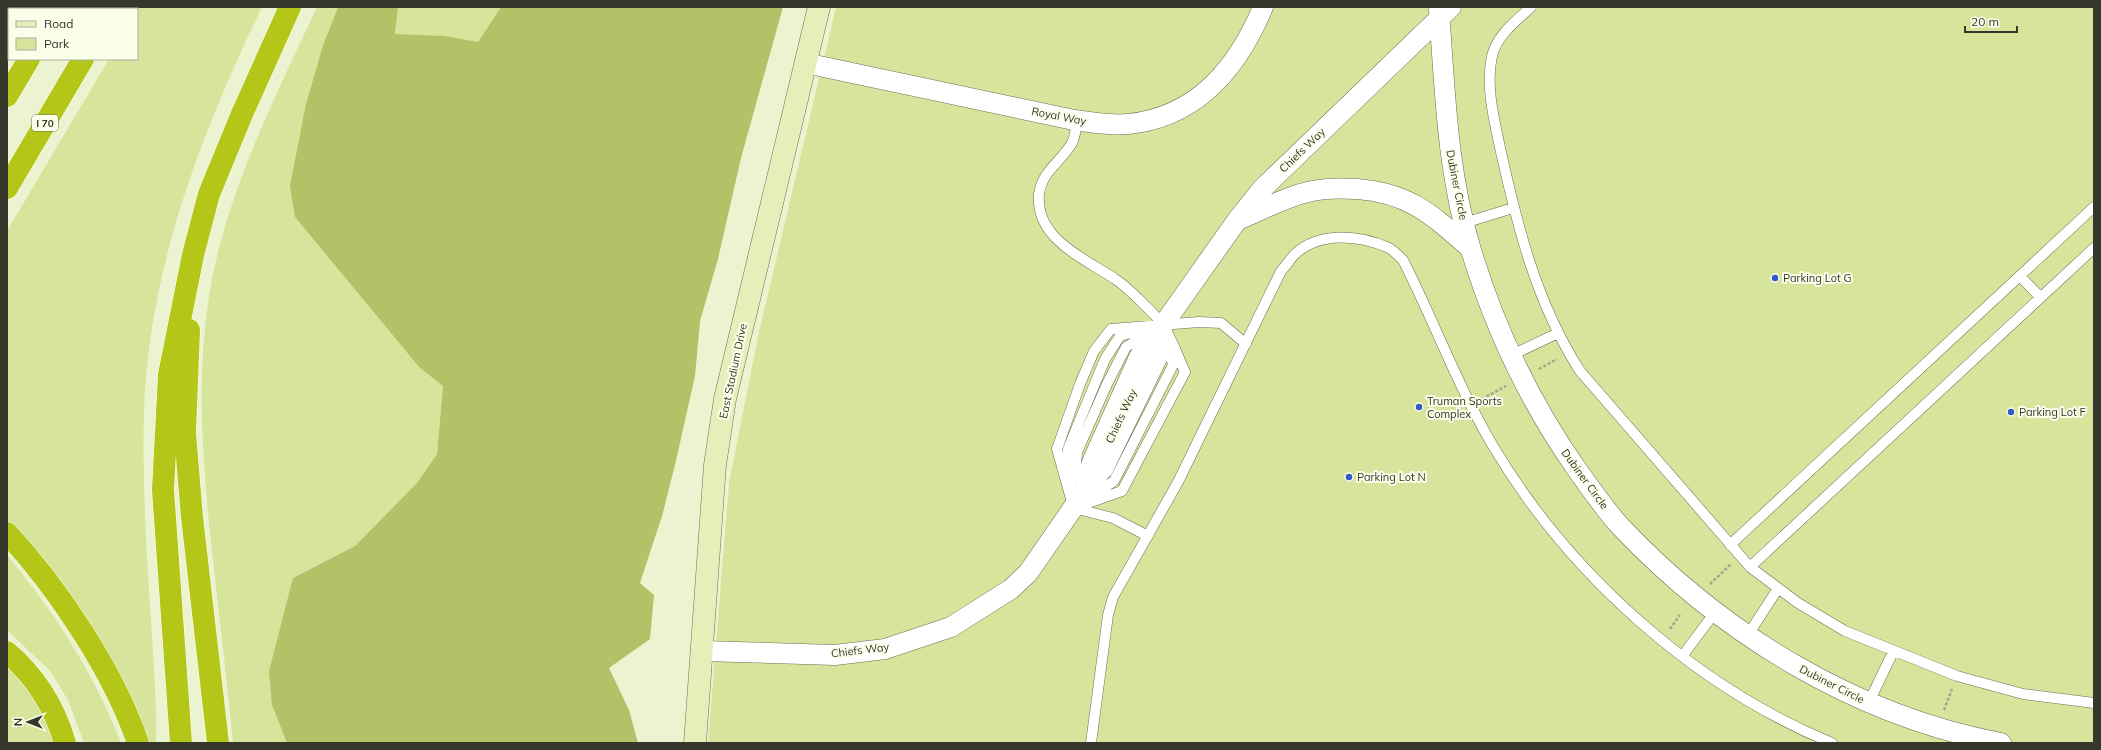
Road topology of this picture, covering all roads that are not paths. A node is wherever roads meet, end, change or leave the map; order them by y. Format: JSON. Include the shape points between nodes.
{"nodes":[{"id":1,"x":290,"y":7,"type":"edge"},
{"id":2,"x":819,"y":7,"type":"edge"},
{"id":3,"x":1263,"y":7,"type":"edge"},
{"id":4,"x":1531,"y":7,"type":"edge"},
{"id":5,"x":1443,"y":11,"type":"edge"},
{"id":6,"x":28,"y":60,"type":"edge"},
{"id":7,"x":82,"y":60,"type":"edge"},
{"id":8,"x":805,"y":63,"type":"junction"},
{"id":9,"x":7,"y":96,"type":"edge"},
{"id":10,"x":1078,"y":120,"type":"junction"},
{"id":11,"x":7,"y":188,"type":"edge"},
{"id":12,"x":2094,"y":207,"type":"edge"},
{"id":13,"x":1513,"y":208,"type":"junction"},
{"id":14,"x":1238,"y":219,"type":"junction"},
{"id":15,"x":1464,"y":223,"type":"junction"},
{"id":16,"x":1470,"y":248,"type":"junction"},
{"id":17,"x":2094,"y":248,"type":"edge"},
{"id":18,"x":193,"y":254,"type":"junction"},
{"id":19,"x":2020,"y":276,"type":"junction"},
{"id":20,"x":2040,"y":297,"type":"junction"},
{"id":21,"x":1163,"y":325,"type":"junction"},
{"id":22,"x":1558,"y":333,"type":"junction"},
{"id":23,"x":1246,"y":344,"type":"junction"},
{"id":24,"x":1510,"y":356,"type":"junction"},
{"id":25,"x":1073,"y":508,"type":"junction"},
{"id":26,"x":7,"y":533,"type":"edge"},
{"id":27,"x":1148,"y":536,"type":"junction"},
{"id":28,"x":1730,"y":545,"type":"junction"},
{"id":29,"x":1750,"y":567,"type":"junction"},
{"id":30,"x":1777,"y":590,"type":"junction"},
{"id":31,"x":1716,"y":611,"type":"junction"},
{"id":32,"x":1748,"y":635,"type":"junction"},
{"id":33,"x":702,"y":651,"type":"junction"},
{"id":34,"x":7,"y":652,"type":"edge"},
{"id":35,"x":1893,"y":652,"type":"junction"},
{"id":36,"x":1683,"y":655,"type":"junction"},
{"id":37,"x":1869,"y":702,"type":"junction"},
{"id":38,"x":2094,"y":703,"type":"edge"},
{"id":39,"x":66,"y":743,"type":"edge"},
{"id":40,"x":138,"y":743,"type":"edge"},
{"id":41,"x":181,"y":743,"type":"edge"},
{"id":42,"x":218,"y":743,"type":"edge"},
{"id":43,"x":695,"y":743,"type":"edge"},
{"id":44,"x":1091,"y":743,"type":"edge"},
{"id":45,"x":1832,"y":743,"type":"edge"},
{"id":46,"x":2001,"y":743,"type":"edge"}],
"edges":[{"from":1,"to":18,"type":"highway","via":[[242,114],[210,194]]},
{"from":2,"to":8,"type":"main road","name":"East Stadium Drive"},
{"from":3,"to":10,"type":"street","name":"Royal Way","via":[[1240,54],[1202,96],[1179,110],[1154,120],[1128,124],[1100,124]]},
{"from":4,"to":13,"type":"lane","via":[[1511,25],[1498,43],[1492,56],[1490,72],[1496,128]]},
{"from":5,"to":14,"type":"street","name":"Chiefs Way","via":[[1262,190]]},
{"from":5,"to":15,"type":"street","name":"Dubiner Circle","via":[[1446,121]]},
{"from":6,"to":9,"type":"highway"},
{"from":7,"to":11,"type":"highway","number":"I 70"},
{"from":8,"to":10,"type":"street","name":"Royal Way"},
{"from":8,"to":33,"type":"main road","name":"East Stadium Drive","via":[[725,399],[715,465]]},
{"from":10,"to":21,"type":"lane","via":[[1073,140],[1042,182],[1039,198],[1041,215],[1051,234],[1063,245],[1116,280]]},
{"from":12,"to":19,"type":"lane"},
{"from":13,"to":15,"type":"lane"},
{"from":13,"to":22,"type":"lane","via":[[1539,290]]},
{"from":14,"to":16,"type":"street","via":[[1308,192],[1344,188],[1372,190],[1387,192],[1407,200],[1432,216]]},
{"from":14,"to":21,"type":"street","name":"Chiefs Way"},
{"from":15,"to":16,"type":"street","name":"Dubiner Circle"},
{"from":16,"to":24,"type":"street","name":"Dubiner Circle"},
{"from":17,"to":20,"type":"lane"},
{"from":18,"to":41,"type":"highway","via":[[169,375],[163,490]]},
{"from":18,"to":42,"type":"highway","via":[[185,433]]},
{"from":19,"to":20,"type":"lane"},
{"from":19,"to":28,"type":"lane"},
{"from":20,"to":29,"type":"lane"},
{"from":21,"to":23,"type":"lane","via":[[1221,323]]},
{"from":21,"to":25,"type":"street","name":"Chiefs Way","via":[[1098,464]]},
{"from":21,"to":25,"type":"lane","via":[[1185,372],[1122,491]]},
{"from":21,"to":25,"type":"lane","via":[[1111,328],[1094,351],[1057,449]]},
{"from":22,"to":24,"type":"lane"},
{"from":22,"to":28,"type":"lane","via":[[1580,371]]},
{"from":23,"to":27,"type":"lane","via":[[1178,482]]},
{"from":23,"to":36,"type":"lane","via":[[1281,271],[1295,254],[1316,242],[1339,237],[1358,238],[1390,249],[1403,260],[1493,446],[1532,507],[1581,565],[1641,622]]},
{"from":24,"to":31,"type":"street","name":"Dubiner Circle","via":[[1550,430],[1600,502],[1620,526],[1658,562]]},
{"from":25,"to":27,"type":"lane","via":[[1113,518]]},
{"from":25,"to":33,"type":"street","name":"Chiefs Way","via":[[1028,573],[1010,589],[952,627],[885,649],[835,655]]},
{"from":26,"to":40,"type":"highway","via":[[54,590],[112,682]]},
{"from":27,"to":44,"type":"lane","via":[[1113,597],[1108,615]]},
{"from":28,"to":29,"type":"lane"},
{"from":29,"to":30,"type":"lane"},
{"from":30,"to":32,"type":"lane"},
{"from":30,"to":35,"type":"lane","via":[[1845,632]]},
{"from":31,"to":32,"type":"street","name":"Dubiner Circle"},
{"from":31,"to":36,"type":"lane"},
{"from":32,"to":37,"type":"street","name":"Dubiner Circle","via":[[1801,669]]},
{"from":33,"to":43,"type":"main road","name":"East Stadium Drive"},
{"from":34,"to":39,"type":"highway","via":[[25,670],[46,698],[59,721]]},
{"from":35,"to":37,"type":"lane"},
{"from":35,"to":38,"type":"lane","via":[[1957,676],[2024,694]]},
{"from":36,"to":45,"type":"lane","via":[[1718,682],[1794,727]]},
{"from":37,"to":46,"type":"street","name":"Dubiner Circle","via":[[1928,724]]}]}
